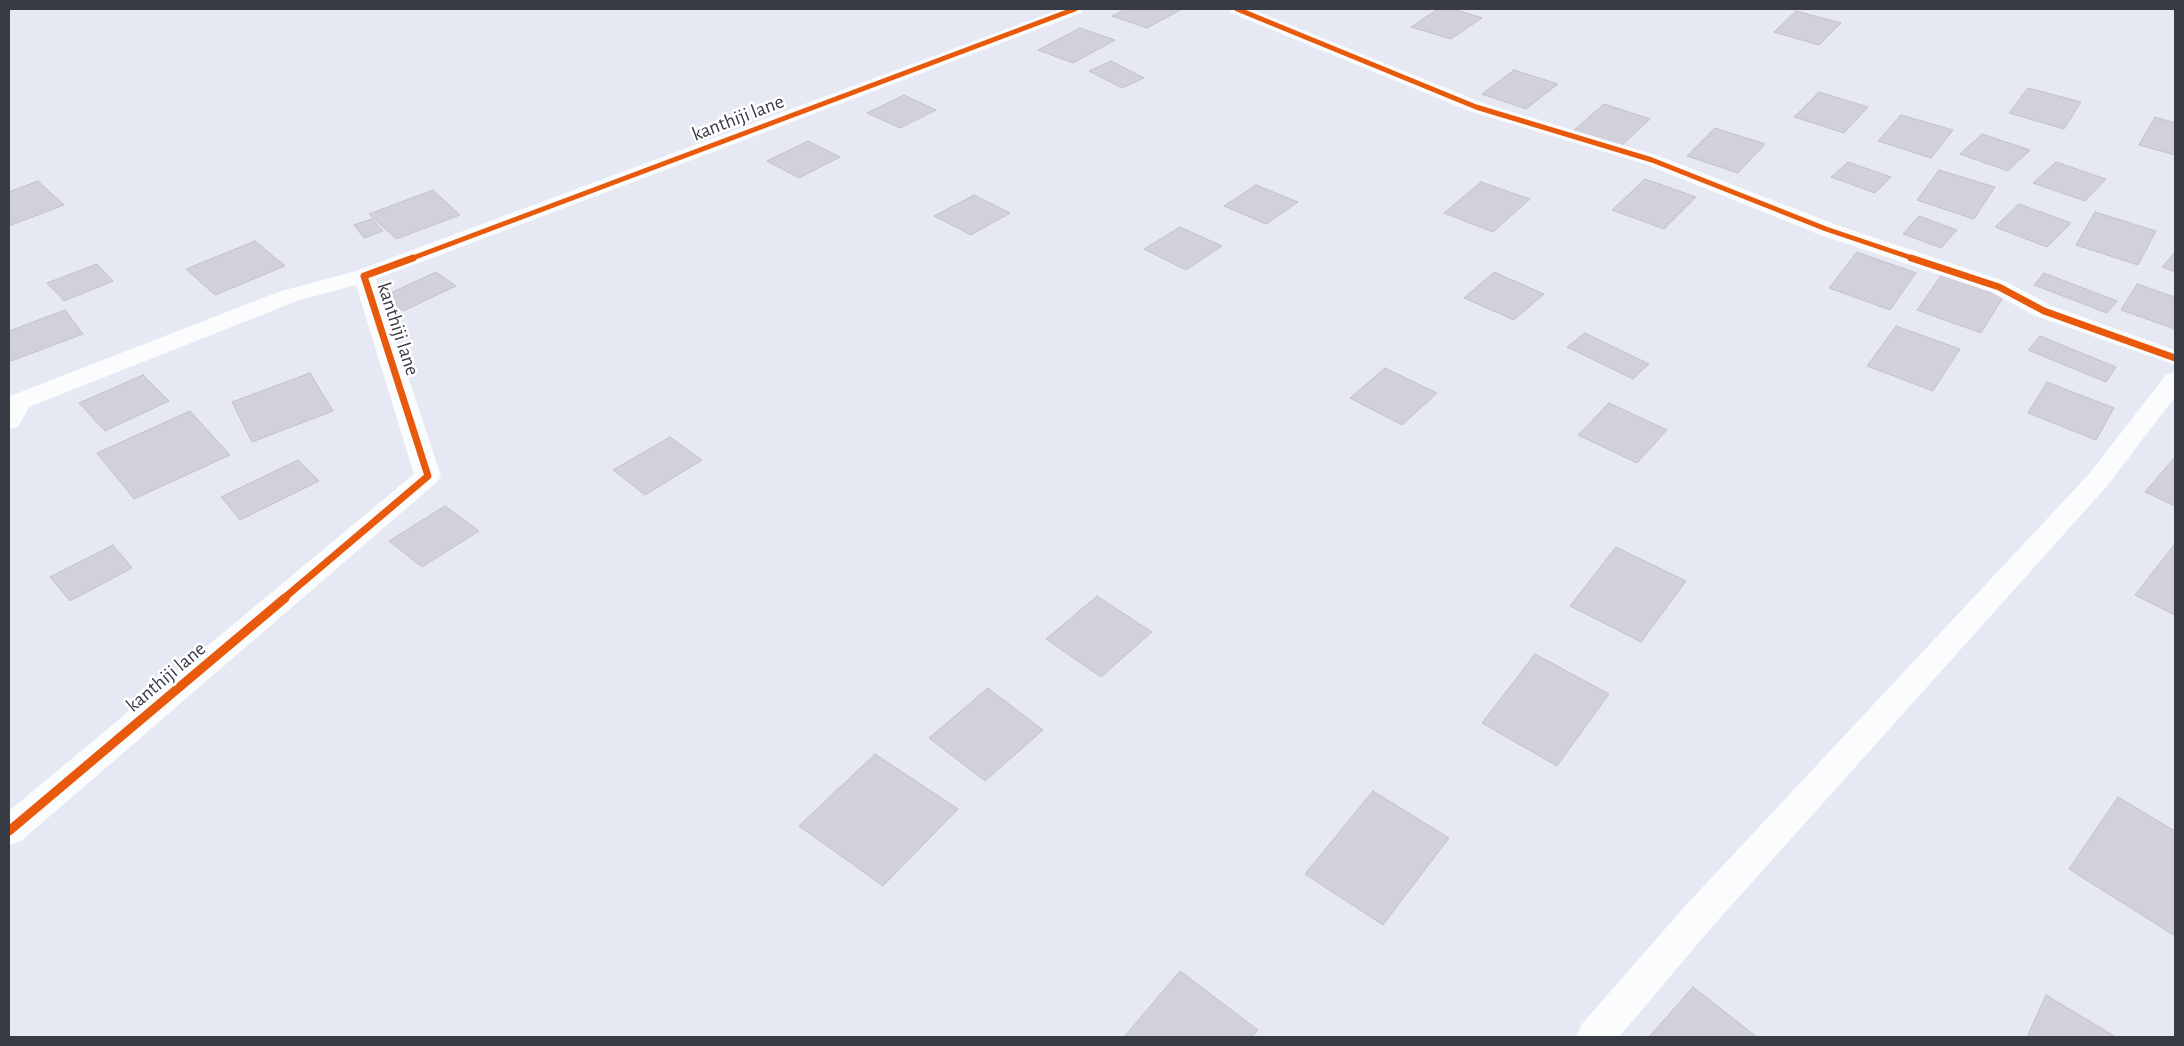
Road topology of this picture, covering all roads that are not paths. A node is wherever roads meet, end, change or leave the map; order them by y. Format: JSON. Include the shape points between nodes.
{"nodes":[{"id":1,"x":1075,"y":9,"type":"edge"},
{"id":2,"x":1237,"y":9,"type":"edge"},
{"id":3,"x":364,"y":276,"type":"junction"},
{"id":4,"x":2175,"y":358,"type":"edge"},
{"id":5,"x":2175,"y":380,"type":"edge"},
{"id":6,"x":9,"y":422,"type":"edge"},
{"id":7,"x":9,"y":831,"type":"edge"},
{"id":8,"x":1595,"y":1037,"type":"edge"}],
"edges":[{"from":1,"to":3,"type":"street","name":"kanthiji lane"},
{"from":2,"to":4,"type":"street","via":[[1476,107],[1652,160],[1826,229],[2000,287],[2044,311]]},
{"from":3,"to":6,"type":"street","via":[[289,296],[20,402]]},
{"from":3,"to":7,"type":"street","name":"kanthiji lane","via":[[428,476]]},
{"from":5,"to":8,"type":"street","via":[[2098,480],[1700,916]]}]}
